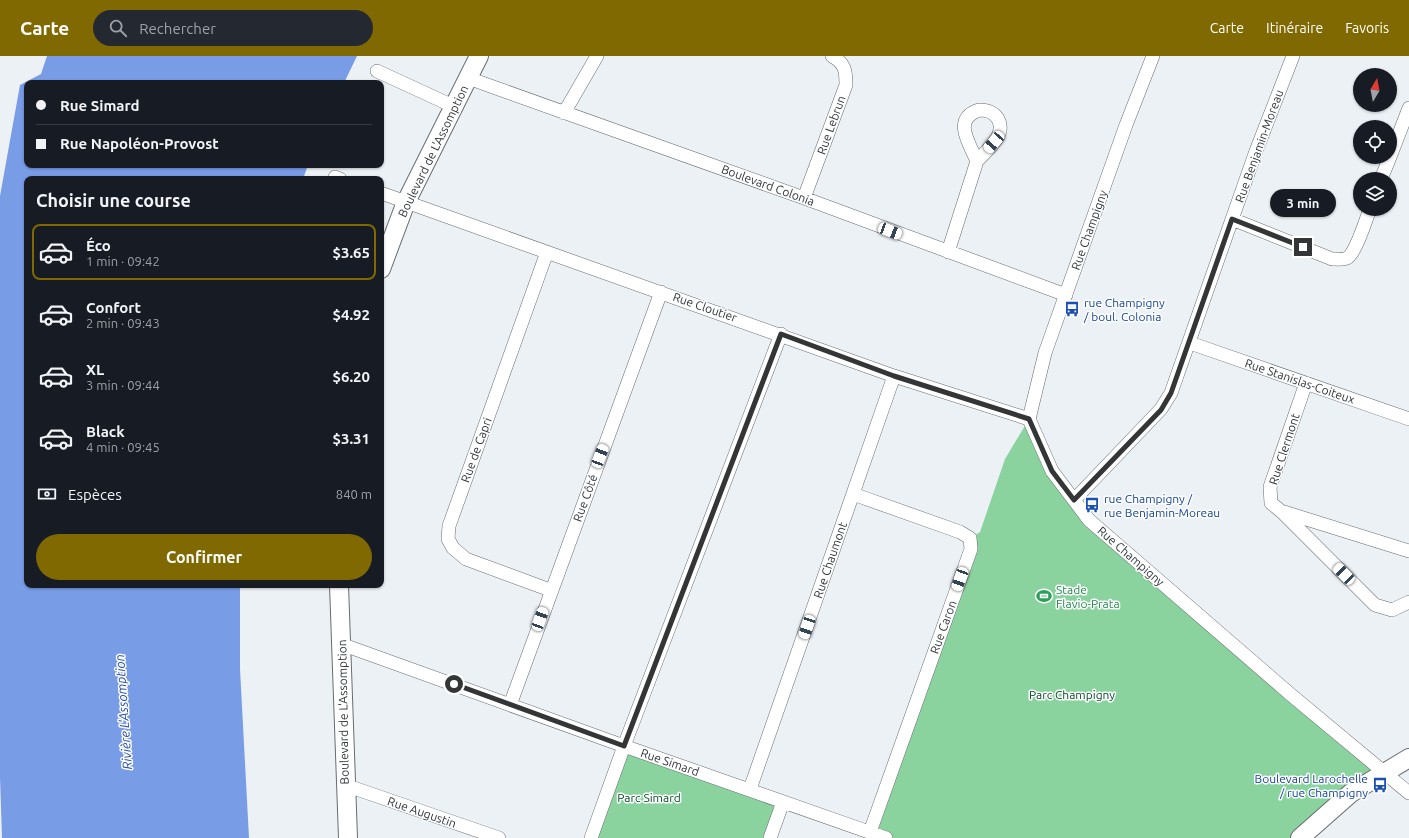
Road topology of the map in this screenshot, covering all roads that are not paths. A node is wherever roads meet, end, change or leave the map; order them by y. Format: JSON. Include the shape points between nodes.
{"nodes":[{"id":1,"x":479,"y":56,"type":"edge"},
{"id":2,"x":597,"y":56,"type":"edge"},
{"id":3,"x":832,"y":56,"type":"edge"},
{"id":4,"x":1153,"y":56,"type":"edge"},
{"id":5,"x":1293,"y":56,"type":"edge"},
{"id":6,"x":377,"y":71,"type":"dead end"},
{"id":7,"x":468,"y":78,"type":"junction"},
{"id":8,"x":453,"y":106,"type":"junction"},
{"id":9,"x":1409,"y":108,"type":"edge"},
{"id":10,"x":564,"y":113,"type":"junction"},
{"id":11,"x":1397,"y":139,"type":"edge"},
{"id":12,"x":977,"y":161,"type":"dead end"},
{"id":13,"x":384,"y":194,"type":"edge"},
{"id":14,"x":804,"y":198,"type":"junction"},
{"id":15,"x":406,"y":202,"type":"junction"},
{"id":16,"x":1367,"y":216,"type":"edge"},
{"id":17,"x":1232,"y":219,"type":"junction"},
{"id":18,"x":547,"y":252,"type":"junction"},
{"id":19,"x":948,"y":252,"type":"junction"},
{"id":20,"x":384,"y":261,"type":"edge"},
{"id":21,"x":661,"y":292,"type":"junction"},
{"id":22,"x":1066,"y":295,"type":"junction"},
{"id":23,"x":781,"y":334,"type":"junction"},
{"id":24,"x":1190,"y":343,"type":"junction"},
{"id":25,"x":894,"y":376,"type":"junction"},
{"id":26,"x":1306,"y":383,"type":"junction"},
{"id":27,"x":1029,"y":419,"type":"junction"},
{"id":28,"x":1409,"y":419,"type":"edge"},
{"id":29,"x":853,"y":494,"type":"junction"},
{"id":30,"x":1074,"y":500,"type":"junction"},
{"id":31,"x":1282,"y":512,"type":"junction"},
{"id":32,"x":1409,"y":550,"type":"edge"},
{"id":33,"x":339,"y":588,"type":"edge"},
{"id":34,"x":550,"y":590,"type":"junction"},
{"id":35,"x":1409,"y":602,"type":"edge"},
{"id":36,"x":342,"y":644,"type":"junction"},
{"id":37,"x":510,"y":705,"type":"junction"},
{"id":38,"x":624,"y":746,"type":"junction"},
{"id":39,"x":1409,"y":758,"type":"edge"},
{"id":40,"x":1385,"y":772,"type":"junction"},
{"id":41,"x":345,"y":785,"type":"junction"},
{"id":42,"x":750,"y":790,"type":"junction"},
{"id":43,"x":1409,"y":793,"type":"edge"},
{"id":44,"x":783,"y":802,"type":"junction"},
{"id":45,"x":870,"y":832,"type":"junction"},
{"id":46,"x":348,"y":838,"type":"edge"},
{"id":47,"x":499,"y":838,"type":"edge"},
{"id":48,"x":591,"y":838,"type":"edge"},
{"id":49,"x":770,"y":838,"type":"edge"},
{"id":50,"x":886,"y":838,"type":"edge"},
{"id":51,"x":1300,"y":838,"type":"edge"}],
"edges":[{"from":1,"to":7,"type":"street","name":"Boulevard de L'Assomption"},
{"from":2,"to":10,"type":"street"},
{"from":3,"to":14,"type":"street","name":"Rue Lebrun","via":[[841,61],[846,71],[846,85]]},
{"from":4,"to":22,"type":"street","name":"Rue Champigny"},
{"from":5,"to":17,"type":"street","name":"Rue Benjamin-Moreau"},
{"from":6,"to":8,"type":"street"},
{"from":7,"to":8,"type":"street","name":"Boulevard de L'Assomption"},
{"from":7,"to":10,"type":"street","name":"Boulevard Colonia"},
{"from":8,"to":15,"type":"street","name":"Boulevard de L'Assomption"},
{"from":9,"to":11,"type":"street"},
{"from":10,"to":14,"type":"street","name":"Boulevard Colonia"},
{"from":12,"to":19,"type":"street"},
{"from":13,"to":15,"type":"street","name":"Rue Cloutier"},
{"from":14,"to":19,"type":"street","name":"Boulevard Colonia"},
{"from":15,"to":18,"type":"street","name":"Rue Cloutier"},
{"from":15,"to":20,"type":"street","name":"Boulevard de L'Assomption"},
{"from":16,"to":17,"type":"street","via":[[1353,251],[1348,258],[1340,259],[1332,259]]},
{"from":17,"to":24,"type":"street","name":"Rue Benjamin-Moreau"},
{"from":18,"to":21,"type":"street","name":"Rue Cloutier"},
{"from":18,"to":34,"type":"street","name":"Rue de Capri","via":[[449,526],[448,539],[453,548],[466,559]]},
{"from":19,"to":22,"type":"street","name":"Boulevard Colonia"},
{"from":21,"to":23,"type":"street","name":"Rue Cloutier"},
{"from":21,"to":34,"type":"street","name":"Rue Côté"},
{"from":22,"to":27,"type":"street","name":"Rue Champigny","via":[[1045,353]]},
{"from":23,"to":25,"type":"street","name":"Rue Cloutier"},
{"from":23,"to":38,"type":"street"},
{"from":24,"to":26,"type":"street","name":"Rue Stanislas-Coiteux"},
{"from":24,"to":30,"type":"street","name":"Rue Benjamin-Moreau","via":[[1171,393],[1161,410]]},
{"from":25,"to":27,"type":"street","name":"Rue Cloutier"},
{"from":25,"to":29,"type":"street","name":"Rue Chaumont"},
{"from":26,"to":28,"type":"street","name":"Rue Stanislas-Coiteux"},
{"from":26,"to":31,"type":"street","name":"Rue Clermont","via":[[1270,487],[1271,503]]},
{"from":27,"to":30,"type":"street","name":"Rue Champigny","via":[[1052,471]]},
{"from":29,"to":42,"type":"street","name":"Rue Chaumont"},
{"from":29,"to":45,"type":"street","name":"Rue Caron","via":[[960,532],[970,538],[971,549]]},
{"from":30,"to":40,"type":"street","name":"Rue Champigny","via":[[1089,520],[1107,536],[1290,694]]},
{"from":31,"to":32,"type":"street"},
{"from":31,"to":35,"type":"street","name":"Rue Clermont","via":[[1374,605],[1392,610]]},
{"from":33,"to":36,"type":"street","name":"Boulevard de L'Assomption"},
{"from":34,"to":37,"type":"street","name":"Rue Côté"},
{"from":36,"to":37,"type":"street","name":"Rue Simard"},
{"from":36,"to":41,"type":"street","name":"Boulevard de L'Assomption"},
{"from":37,"to":38,"type":"street","name":"Rue Simard"},
{"from":38,"to":42,"type":"street","name":"Rue Simard"},
{"from":38,"to":48,"type":"street"},
{"from":39,"to":40,"type":"street"},
{"from":40,"to":43,"type":"street","name":"Rue Champigny"},
{"from":40,"to":51,"type":"street","via":[[1351,793]]},
{"from":41,"to":46,"type":"street","name":"Boulevard de L'Assomption"},
{"from":41,"to":47,"type":"street","name":"Rue Augustin"},
{"from":42,"to":44,"type":"street","name":"Rue Simard"},
{"from":44,"to":45,"type":"street","name":"Rue Simard"},
{"from":44,"to":49,"type":"street"},
{"from":45,"to":50,"type":"street","name":"Rue Simard"}]}
